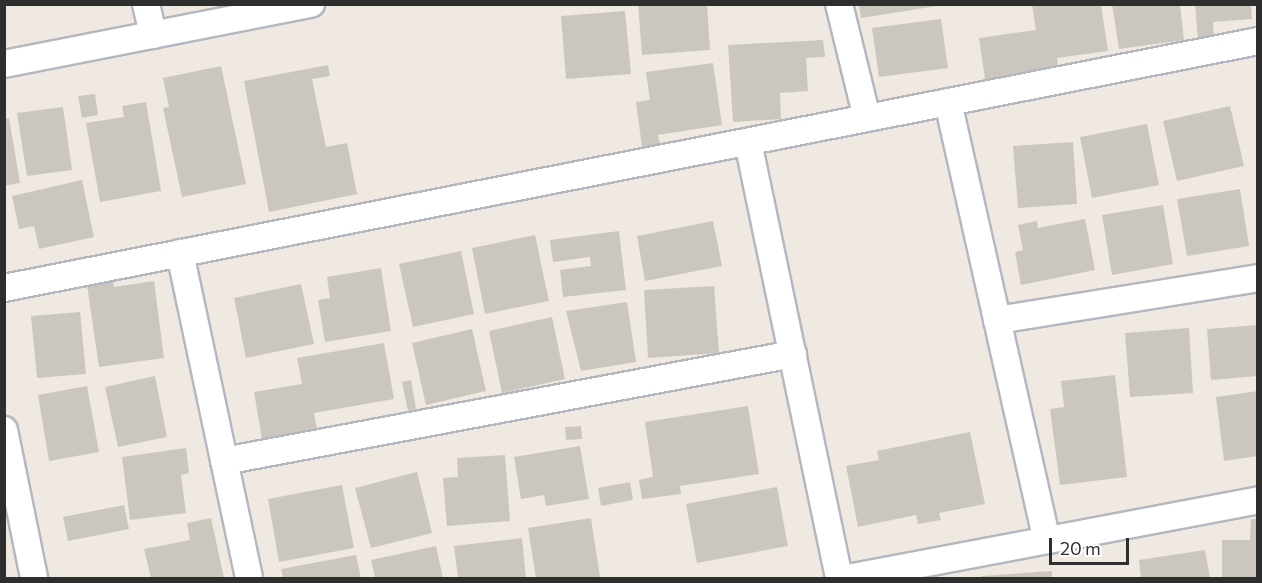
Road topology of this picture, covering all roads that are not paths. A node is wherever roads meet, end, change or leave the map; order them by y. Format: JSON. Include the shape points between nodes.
{"nodes":[{"id":1,"x":146,"y":4,"type":"edge"},
{"id":2,"x":311,"y":4,"type":"edge"},
{"id":3,"x":839,"y":4,"type":"edge"},
{"id":4,"x":153,"y":35,"type":"junction"},
{"id":5,"x":1257,"y":41,"type":"edge"},
{"id":6,"x":4,"y":64,"type":"edge"},
{"id":7,"x":948,"y":102,"type":"junction"},
{"id":8,"x":867,"y":118,"type":"junction"},
{"id":9,"x":748,"y":142,"type":"junction"},
{"id":10,"x":180,"y":254,"type":"junction"},
{"id":11,"x":1257,"y":278,"type":"edge"},
{"id":12,"x":4,"y":288,"type":"edge"},
{"id":13,"x":997,"y":320,"type":"junction"},
{"id":14,"x":793,"y":354,"type":"junction"},
{"id":15,"x":4,"y":430,"type":"edge"},
{"id":16,"x":224,"y":461,"type":"junction"},
{"id":17,"x":1257,"y":500,"type":"edge"},
{"id":18,"x":1047,"y":540,"type":"junction"},
{"id":19,"x":942,"y":570,"type":"edge"},
{"id":20,"x":34,"y":579,"type":"edge"},
{"id":21,"x":249,"y":579,"type":"edge"},
{"id":22,"x":839,"y":579,"type":"edge"},
{"id":23,"x":847,"y":579,"type":"edge"}],
"edges":[{"from":1,"to":4,"type":"street"},
{"from":2,"to":4,"type":"street"},
{"from":3,"to":8,"type":"street"},
{"from":4,"to":6,"type":"street"},
{"from":5,"to":7,"type":"street"},
{"from":7,"to":8,"type":"street"},
{"from":7,"to":13,"type":"street"},
{"from":8,"to":9,"type":"street"},
{"from":9,"to":10,"type":"street"},
{"from":9,"to":14,"type":"street"},
{"from":10,"to":12,"type":"street"},
{"from":10,"to":16,"type":"street"},
{"from":11,"to":13,"type":"street"},
{"from":13,"to":18,"type":"street"},
{"from":14,"to":16,"type":"street"},
{"from":14,"to":22,"type":"street"},
{"from":15,"to":20,"type":"street"},
{"from":16,"to":21,"type":"street"},
{"from":17,"to":18,"type":"street"},
{"from":18,"to":19,"type":"street"},
{"from":19,"to":23,"type":"street"}]}
